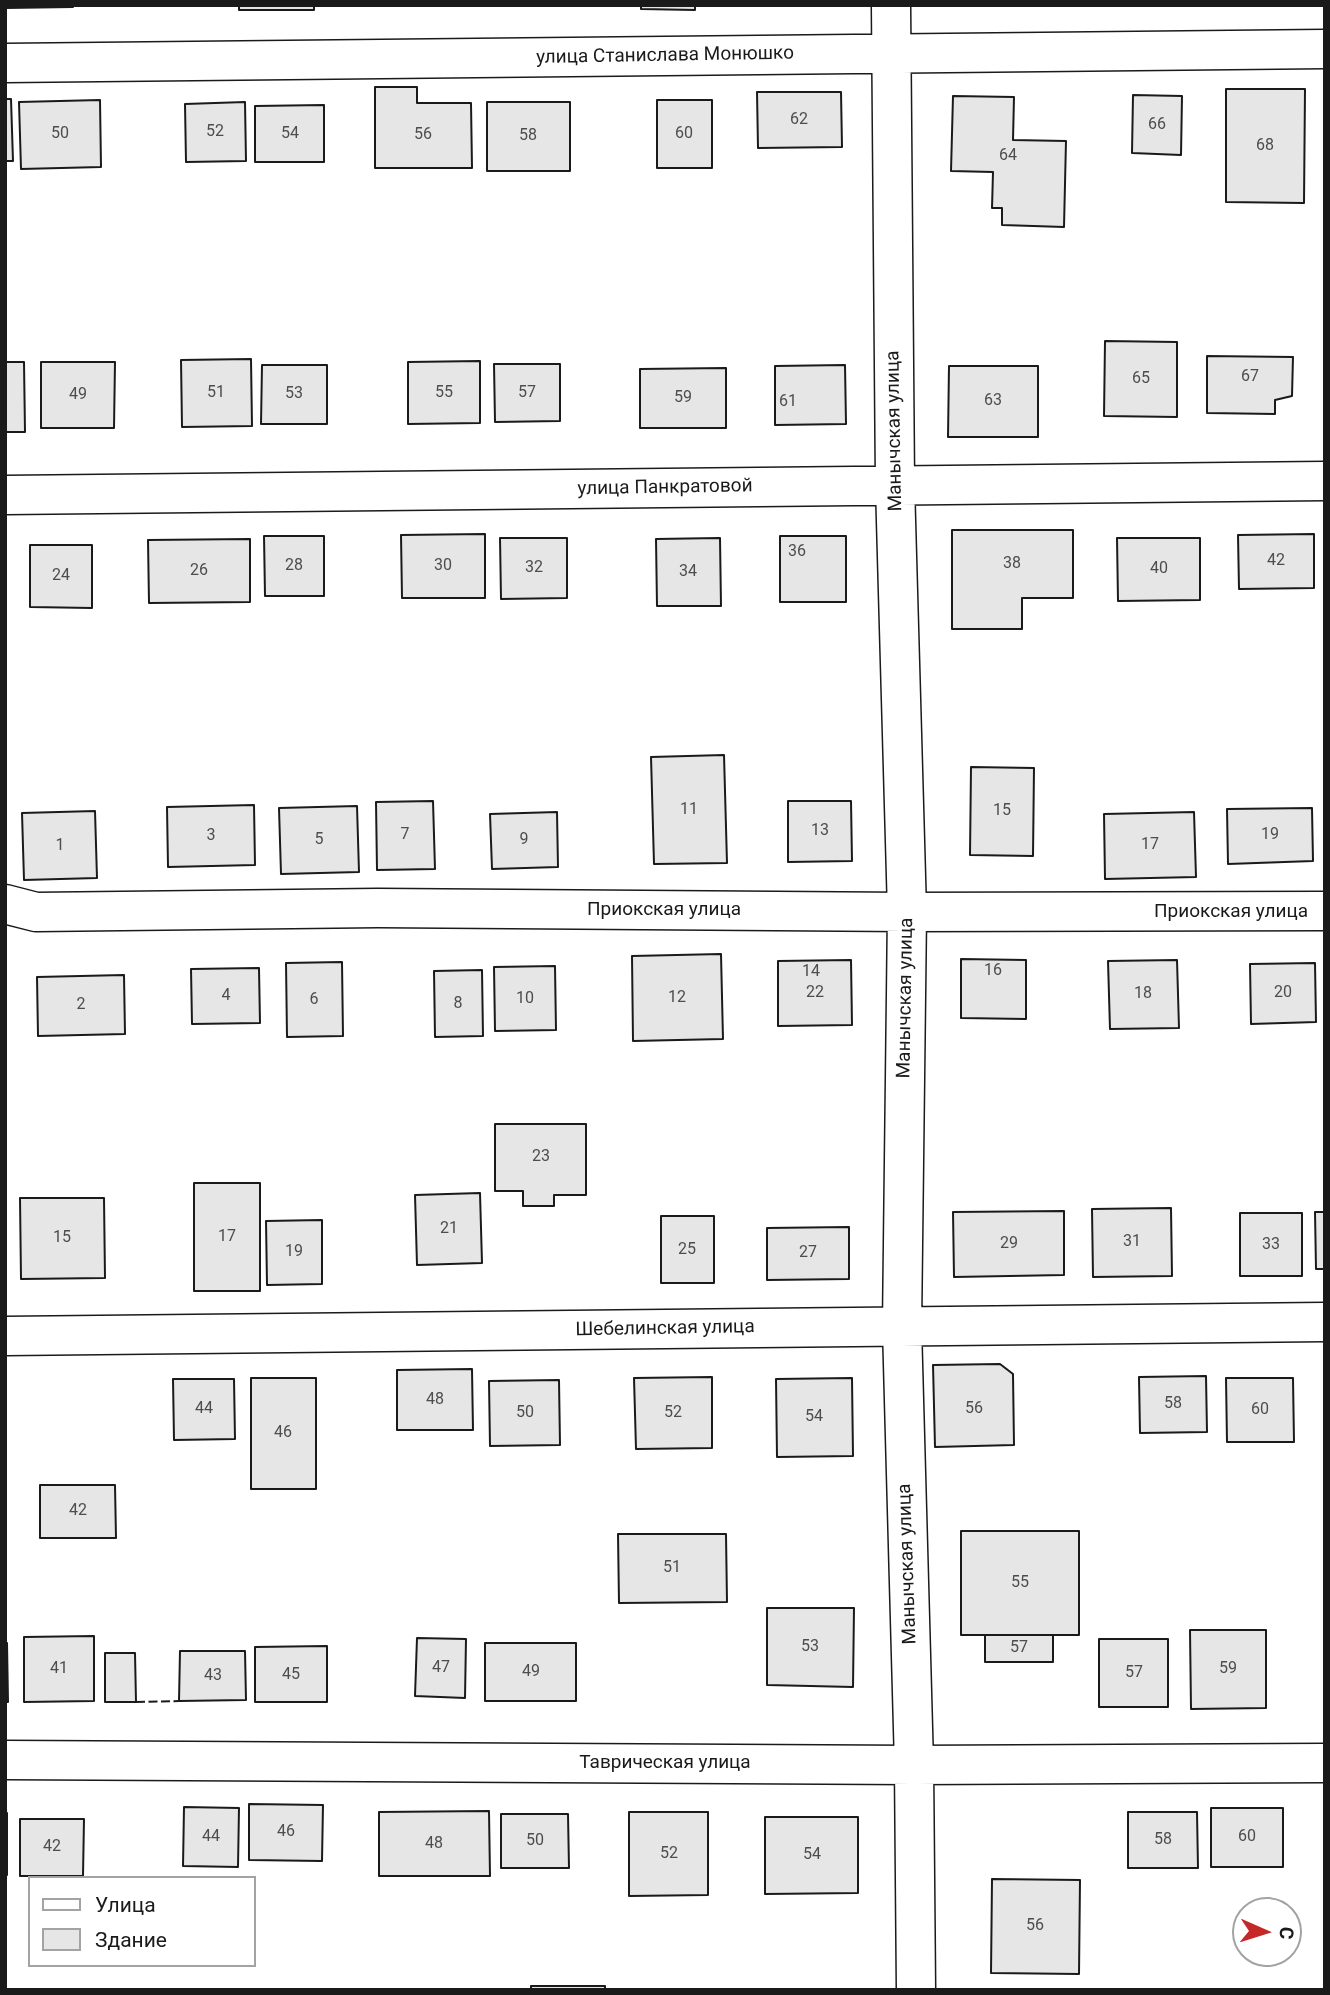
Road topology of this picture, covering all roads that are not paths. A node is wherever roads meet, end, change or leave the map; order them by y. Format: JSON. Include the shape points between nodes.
{"nodes":[{"id":1,"x":891,"y":5,"type":"edge"},
{"id":2,"x":1325,"y":49,"type":"edge"},
{"id":3,"x":892,"y":54,"type":"junction"},
{"id":4,"x":5,"y":63,"type":"edge"},
{"id":5,"x":1325,"y":481,"type":"edge"},
{"id":6,"x":895,"y":485,"type":"junction"},
{"id":7,"x":5,"y":495,"type":"edge"},
{"id":8,"x":5,"y":904,"type":"edge"},
{"id":9,"x":1325,"y":911,"type":"edge"},
{"id":10,"x":907,"y":912,"type":"junction"},
{"id":11,"x":1325,"y":1322,"type":"edge"},
{"id":12,"x":902,"y":1327,"type":"junction"},
{"id":13,"x":5,"y":1336,"type":"edge"},
{"id":14,"x":5,"y":1760,"type":"edge"},
{"id":15,"x":1325,"y":1763,"type":"edge"},
{"id":16,"x":914,"y":1765,"type":"junction"},
{"id":17,"x":916,"y":1990,"type":"edge"}],
"edges":[{"from":1,"to":3,"type":"street","name":"Манычская улица"},
{"from":2,"to":3,"type":"street","name":"улица Станислава Монюшко"},
{"from":3,"to":4,"type":"street","name":"улица Станислава Монюшко"},
{"from":3,"to":6,"type":"street","name":"Манычская улица"},
{"from":5,"to":6,"type":"street","name":"улица Панкратовой"},
{"from":6,"to":7,"type":"street","name":"улица Панкратовой"},
{"from":6,"to":10,"type":"street","name":"Манычская улица"},
{"from":8,"to":10,"type":"street","name":"Приокская улица","via":[[36,912],[378,908]]},
{"from":9,"to":10,"type":"street","name":"Приокская улица"},
{"from":10,"to":12,"type":"street","name":"Манычская улица"},
{"from":11,"to":12,"type":"street","name":"Шебелинская улица"},
{"from":12,"to":13,"type":"street","name":"Шебелинская улица"},
{"from":12,"to":16,"type":"street","name":"Манычская улица"},
{"from":14,"to":16,"type":"street","name":"Таврическая улица"},
{"from":15,"to":16,"type":"street","name":"Таврическая улица"},
{"from":16,"to":17,"type":"street","name":"Манычская улица"}]}
